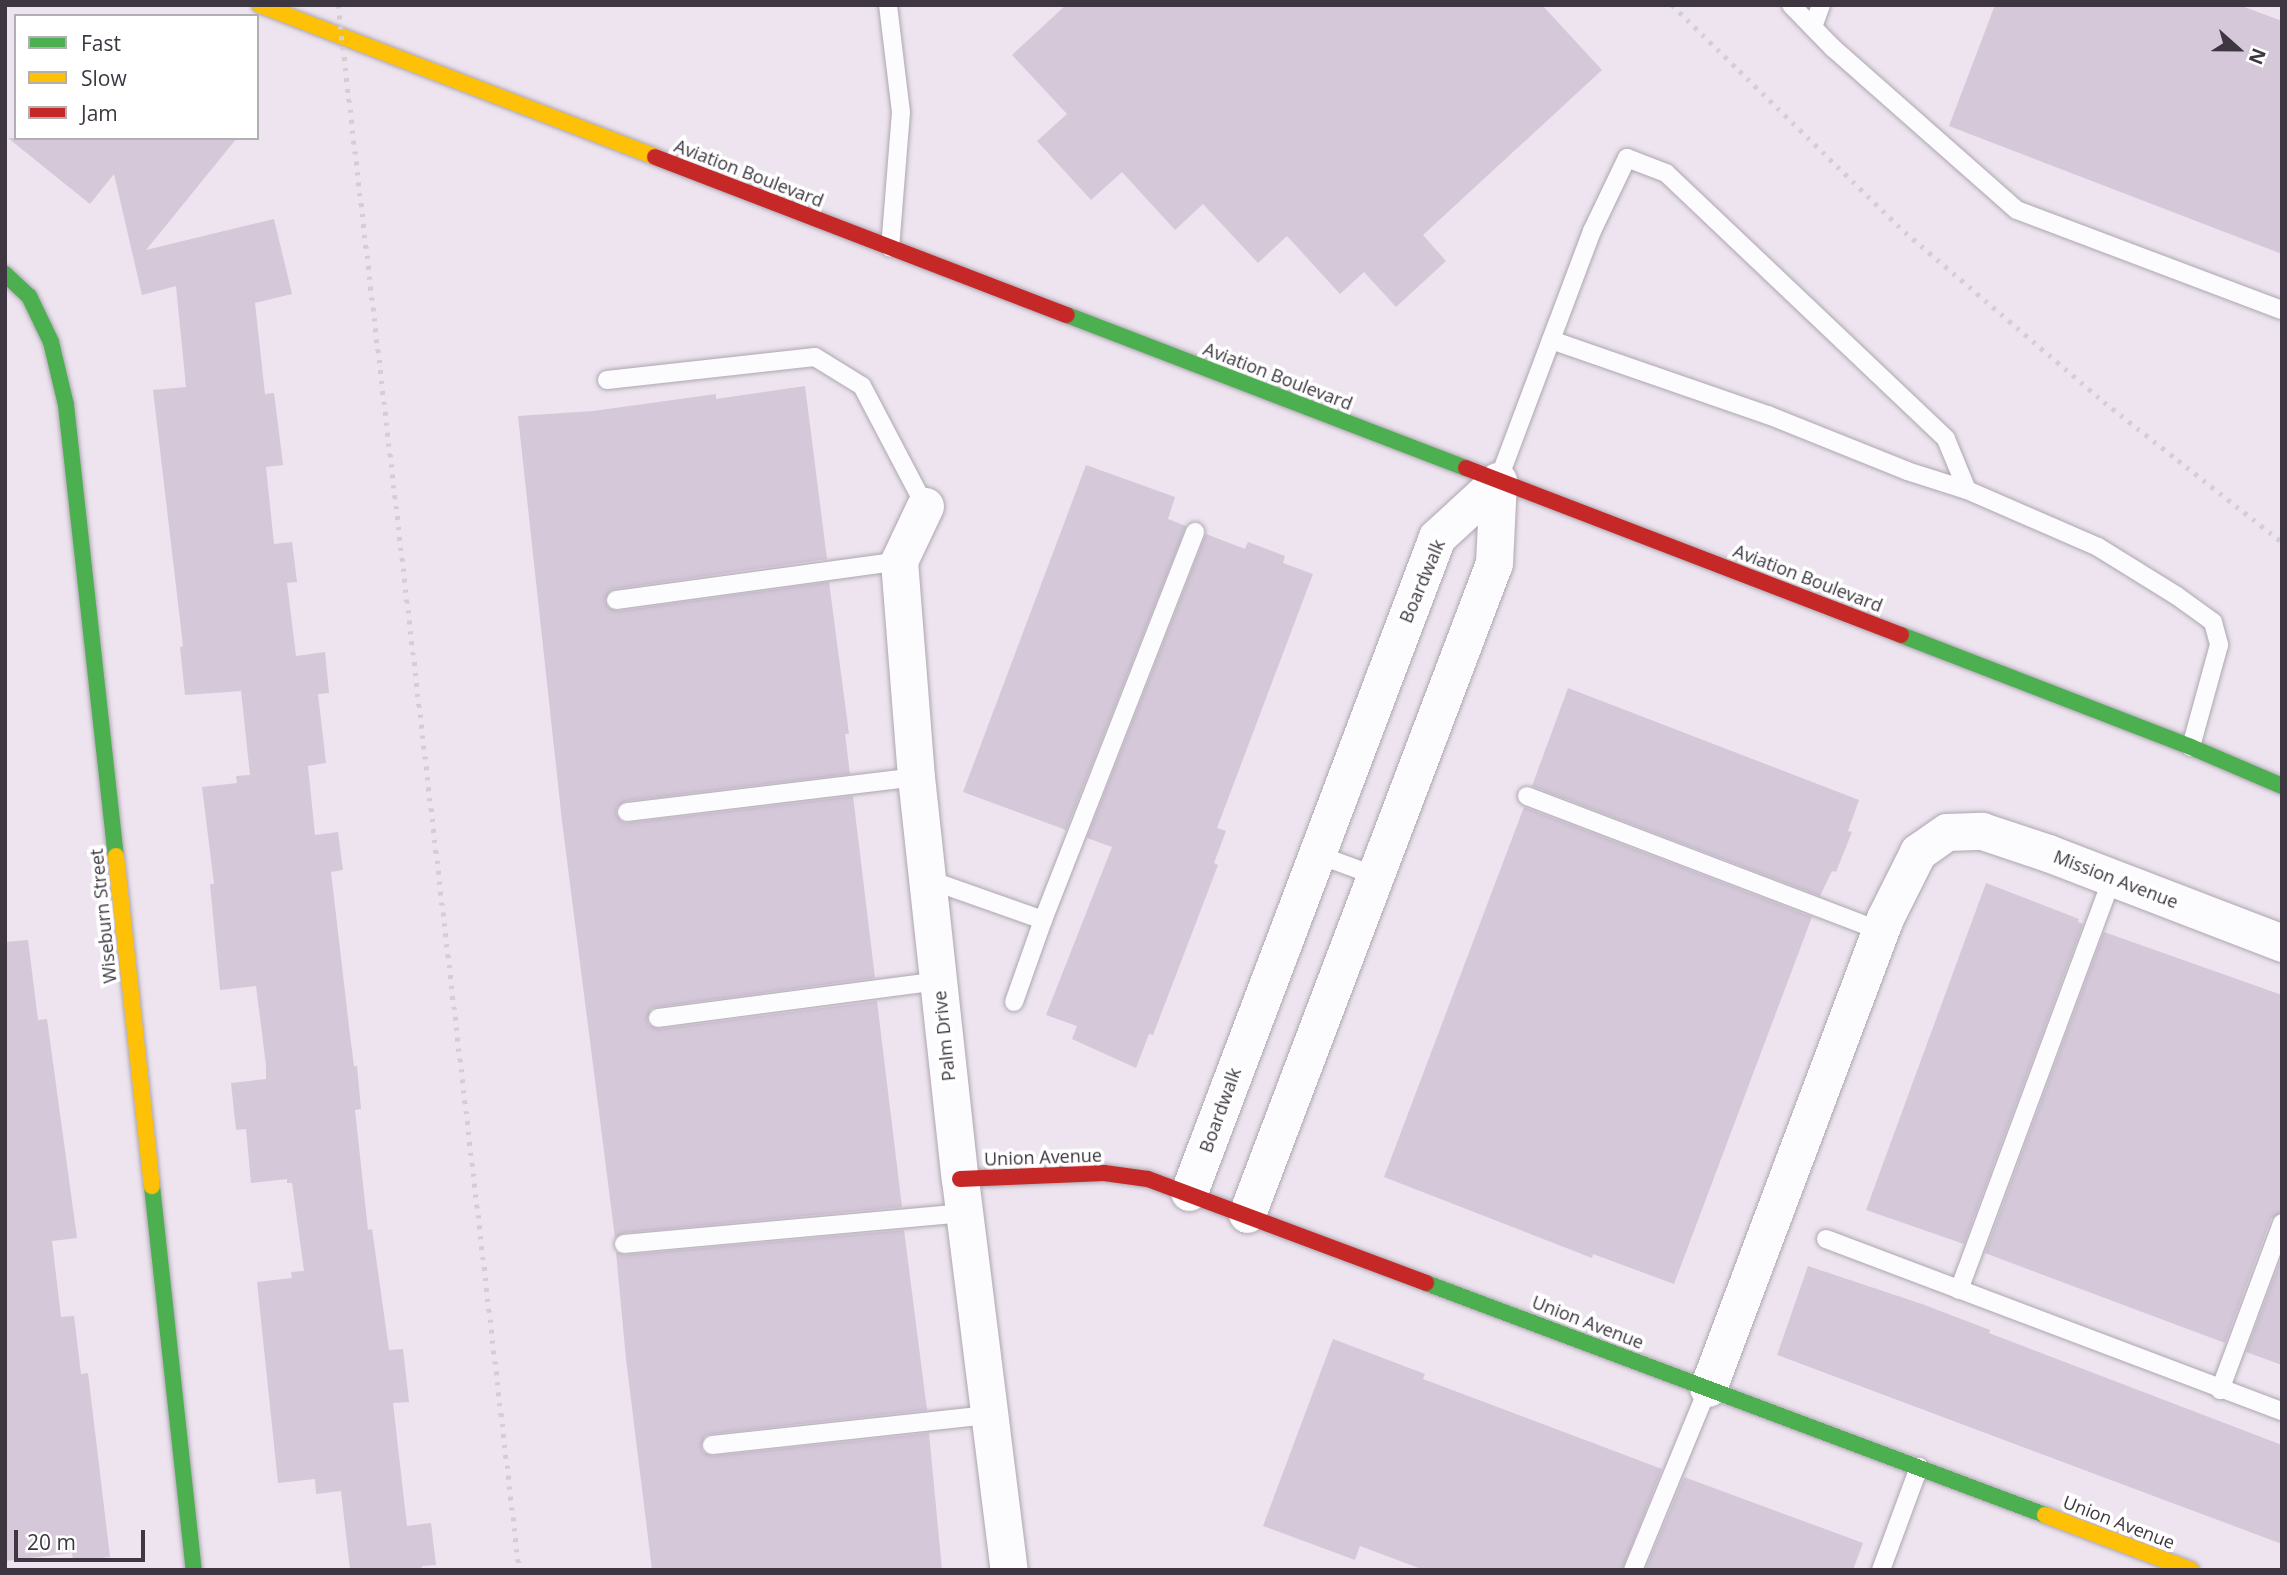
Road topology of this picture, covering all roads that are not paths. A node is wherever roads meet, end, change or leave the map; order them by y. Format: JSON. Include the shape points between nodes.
{"nodes":[{"id":1,"x":260,"y":5,"type":"edge"},
{"id":2,"x":888,"y":5,"type":"edge"},
{"id":3,"x":1791,"y":5,"type":"edge"},
{"id":4,"x":1821,"y":5,"type":"edge"},
{"id":5,"x":1813,"y":27,"type":"junction"},
{"id":6,"x":890,"y":248,"type":"junction"},
{"id":7,"x":5,"y":274,"type":"edge"},
{"id":8,"x":2282,"y":310,"type":"edge"},
{"id":9,"x":1551,"y":340,"type":"junction"},
{"id":10,"x":607,"y":380,"type":"dead end"},
{"id":11,"x":1498,"y":481,"type":"junction"},
{"id":12,"x":1967,"y":490,"type":"junction"},
{"id":13,"x":925,"y":506,"type":"joint"},
{"id":14,"x":1195,"y":531,"type":"dead end"},
{"id":15,"x":899,"y":561,"type":"junction"},
{"id":16,"x":616,"y":600,"type":"dead end"},
{"id":17,"x":2191,"y":747,"type":"junction"},
{"id":18,"x":916,"y":777,"type":"junction"},
{"id":19,"x":2282,"y":786,"type":"edge"},
{"id":20,"x":1527,"y":796,"type":"dead end"},
{"id":21,"x":627,"y":812,"type":"dead end"},
{"id":22,"x":1316,"y":854,"type":"junction"},
{"id":23,"x":1376,"y":876,"type":"junction"},
{"id":24,"x":2112,"y":878,"type":"junction"},
{"id":25,"x":927,"y":879,"type":"junction"},
{"id":26,"x":1043,"y":920,"type":"junction"},
{"id":27,"x":1881,"y":931,"type":"junction"},
{"id":28,"x":2282,"y":943,"type":"edge"},
{"id":29,"x":939,"y":981,"type":"junction"},
{"id":30,"x":1014,"y":1002,"type":"dead end"},
{"id":31,"x":658,"y":1018,"type":"dead end"},
{"id":32,"x":1189,"y":1192,"type":"junction"},
{"id":33,"x":962,"y":1196,"type":"junction"},
{"id":34,"x":1247,"y":1214,"type":"junction"},
{"id":35,"x":2282,"y":1223,"type":"edge"},
{"id":36,"x":1826,"y":1239,"type":"dead end"},
{"id":37,"x":624,"y":1244,"type":"dead end"},
{"id":38,"x":1959,"y":1290,"type":"junction"},
{"id":39,"x":1708,"y":1388,"type":"junction"},
{"id":40,"x":2220,"y":1390,"type":"junction"},
{"id":41,"x":2282,"y":1412,"type":"edge"},
{"id":42,"x":990,"y":1415,"type":"junction"},
{"id":43,"x":712,"y":1446,"type":"dead end"},
{"id":44,"x":1919,"y":1467,"type":"junction"},
{"id":45,"x":2133,"y":1548,"type":"junction"},
{"id":46,"x":194,"y":1570,"type":"edge"},
{"id":47,"x":1009,"y":1570,"type":"edge"},
{"id":48,"x":1633,"y":1570,"type":"edge"},
{"id":49,"x":1881,"y":1570,"type":"edge"},
{"id":50,"x":2125,"y":1570,"type":"edge"},
{"id":51,"x":2191,"y":1570,"type":"edge"}],
"edges":[{"from":1,"to":6,"type":"street","name":"Aviation Boulevard"},
{"from":2,"to":6,"type":"lane","via":[[901,112]]},
{"from":3,"to":5,"type":"lane"},
{"from":4,"to":5,"type":"lane"},
{"from":5,"to":8,"type":"lane","via":[[2017,210]]},
{"from":6,"to":11,"type":"street","name":"Aviation Boulevard"},
{"from":7,"to":46,"type":"street","name":"Wiseburn Street","via":[[29,296],[51,342],[66,405]]},
{"from":9,"to":11,"type":"lane"},
{"from":9,"to":12,"type":"lane"},
{"from":9,"to":12,"type":"lane","via":[[1591,231],[1627,158],[1667,173],[1946,439]]},
{"from":10,"to":13,"type":"lane","via":[[815,357],[862,386]]},
{"from":11,"to":17,"type":"street","name":"Aviation Boulevard"},
{"from":11,"to":22,"type":"street","name":"Boardwalk","via":[[1437,537]]},
{"from":11,"to":23,"type":"street","via":[[1494,563]]},
{"from":12,"to":17,"type":"lane","via":[[2098,547],[2213,622],[2219,645]]},
{"from":13,"to":15,"type":"street","name":"Palm Drive"},
{"from":14,"to":26,"type":"lane"},
{"from":15,"to":16,"type":"lane"},
{"from":15,"to":18,"type":"street","name":"Palm Drive"},
{"from":17,"to":19,"type":"street","name":"Aviation Boulevard"},
{"from":18,"to":21,"type":"lane"},
{"from":18,"to":25,"type":"street","name":"Palm Drive"},
{"from":20,"to":27,"type":"lane"},
{"from":22,"to":23,"type":"lane"},
{"from":22,"to":32,"type":"street","name":"Boardwalk"},
{"from":23,"to":34,"type":"street"},
{"from":24,"to":27,"type":"street","name":"Mission Avenue","via":[[1982,831],[1947,832],[1918,852]]},
{"from":24,"to":28,"type":"street","name":"Mission Avenue"},
{"from":24,"to":38,"type":"lane"},
{"from":25,"to":26,"type":"lane"},
{"from":25,"to":29,"type":"street","name":"Palm Drive"},
{"from":26,"to":30,"type":"lane"},
{"from":27,"to":39,"type":"street"},
{"from":29,"to":31,"type":"lane"},
{"from":29,"to":33,"type":"street","name":"Palm Drive"},
{"from":32,"to":33,"type":"street","name":"Union Avenue","via":[[1148,1179],[1104,1173]]},
{"from":32,"to":34,"type":"street","name":"Union Avenue"},
{"from":33,"to":37,"type":"lane"},
{"from":33,"to":42,"type":"street","name":"Palm Drive"},
{"from":34,"to":39,"type":"street","name":"Union Avenue"},
{"from":35,"to":40,"type":"lane"},
{"from":36,"to":38,"type":"lane"},
{"from":38,"to":40,"type":"lane"},
{"from":39,"to":44,"type":"street","name":"Union Avenue"},
{"from":39,"to":48,"type":"lane"},
{"from":40,"to":41,"type":"lane"},
{"from":42,"to":43,"type":"lane"},
{"from":42,"to":47,"type":"street","name":"Palm Drive"},
{"from":44,"to":45,"type":"street","name":"Union Avenue"},
{"from":44,"to":49,"type":"lane"},
{"from":45,"to":50,"type":"lane"},
{"from":45,"to":51,"type":"street","name":"Union Avenue"}]}
